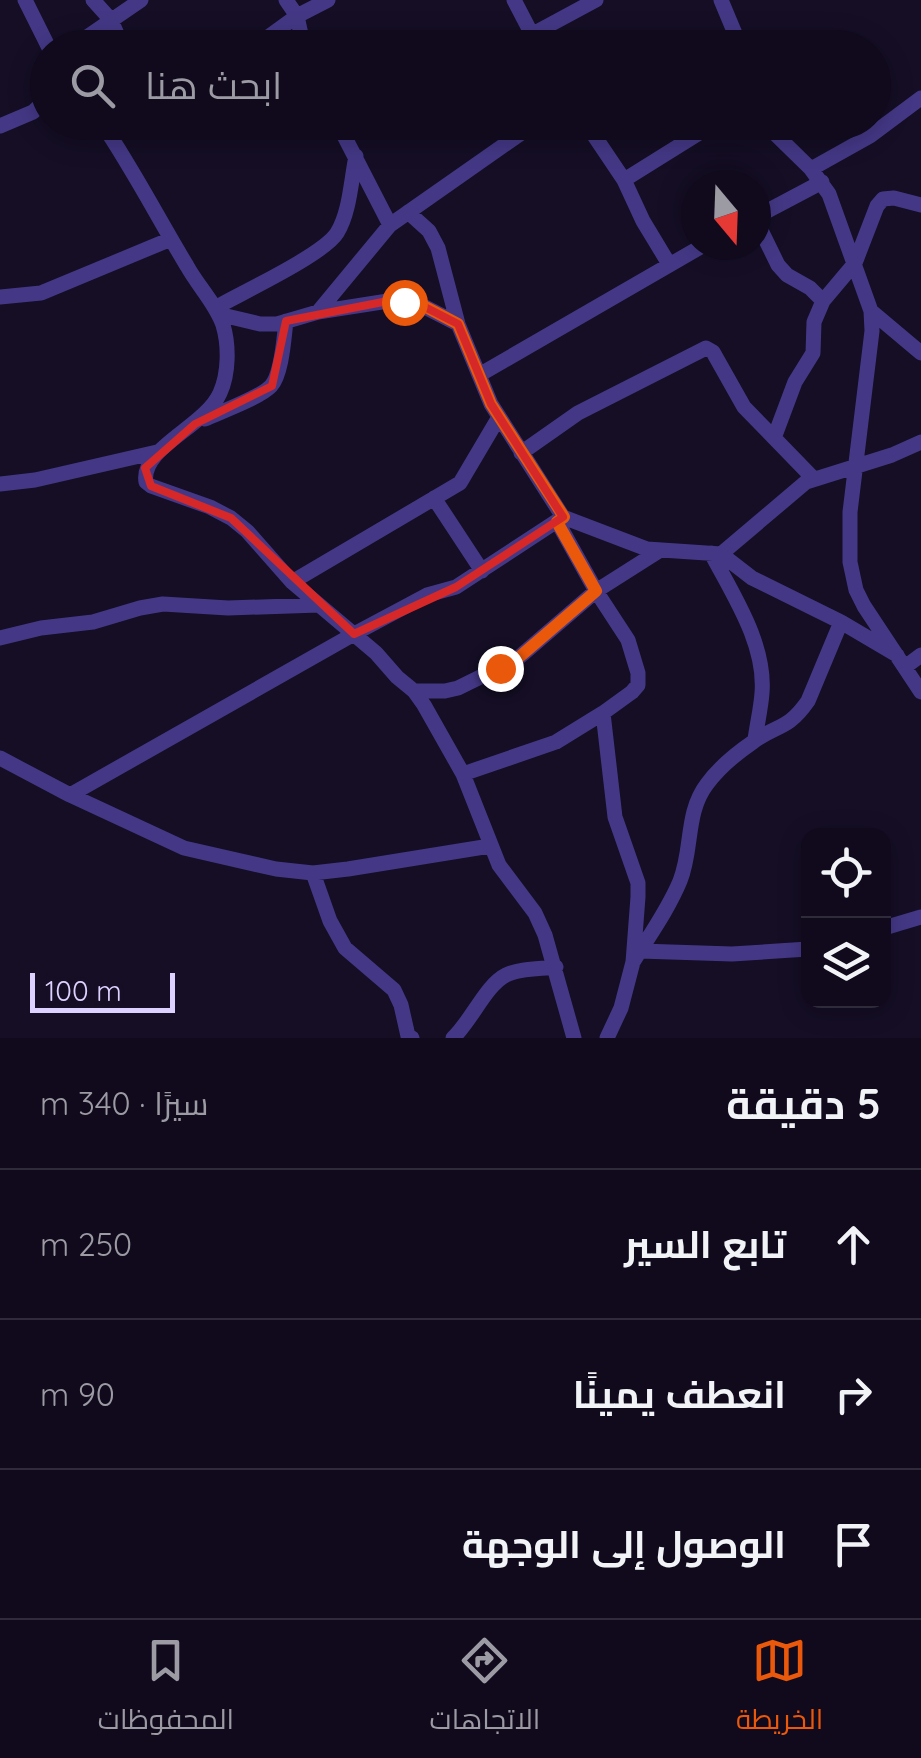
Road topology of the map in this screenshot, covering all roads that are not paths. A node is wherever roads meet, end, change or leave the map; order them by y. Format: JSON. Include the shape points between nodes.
{"nodes":[{"id":1,"x":25,"y":0,"type":"edge"},
{"id":2,"x":93,"y":0,"type":"edge"},
{"id":3,"x":141,"y":0,"type":"edge"},
{"id":4,"x":286,"y":0,"type":"edge"},
{"id":5,"x":328,"y":0,"type":"edge"},
{"id":6,"x":514,"y":0,"type":"edge"},
{"id":7,"x":596,"y":0,"type":"edge"},
{"id":8,"x":722,"y":0,"type":"edge"},
{"id":9,"x":297,"y":16,"type":"junction"},
{"id":10,"x":111,"y":20,"type":"junction"},
{"id":11,"x":40,"y":30,"type":"edge"},
{"id":12,"x":97,"y":30,"type":"edge"},
{"id":13,"x":115,"y":30,"type":"edge"},
{"id":14,"x":278,"y":30,"type":"edge"},
{"id":15,"x":300,"y":30,"type":"edge"},
{"id":16,"x":529,"y":30,"type":"edge"},
{"id":17,"x":551,"y":30,"type":"edge"},
{"id":18,"x":734,"y":30,"type":"edge"},
{"id":19,"x":921,"y":98,"type":"edge"},
{"id":20,"x":30,"y":113,"type":"edge"},
{"id":21,"x":891,"y":120,"type":"edge"},
{"id":22,"x":0,"y":126,"type":"edge"},
{"id":23,"x":113,"y":140,"type":"edge"},
{"id":24,"x":347,"y":140,"type":"edge"},
{"id":25,"x":510,"y":140,"type":"edge"},
{"id":26,"x":598,"y":140,"type":"edge"},
{"id":27,"x":688,"y":140,"type":"edge"},
{"id":28,"x":781,"y":140,"type":"edge"},
{"id":29,"x":865,"y":140,"type":"edge"},
{"id":30,"x":356,"y":156,"type":"junction"},
{"id":31,"x":817,"y":175,"type":"junction"},
{"id":32,"x":624,"y":180,"type":"junction"},
{"id":33,"x":921,"y":204,"type":"edge"},
{"id":34,"x":771,"y":208,"type":"edge"},
{"id":35,"x":408,"y":212,"type":"junction"},
{"id":36,"x":390,"y":224,"type":"junction"},
{"id":37,"x":171,"y":239,"type":"junction"},
{"id":38,"x":771,"y":250,"type":"edge"},
{"id":39,"x":681,"y":258,"type":"edge"},
{"id":40,"x":855,"y":263,"type":"junction"},
{"id":41,"x":670,"y":264,"type":"junction"},
{"id":42,"x":0,"y":298,"type":"edge"},
{"id":43,"x":823,"y":301,"type":"junction"},
{"id":44,"x":216,"y":311,"type":"junction"},
{"id":45,"x":871,"y":311,"type":"junction"},
{"id":46,"x":318,"y":312,"type":"junction"},
{"id":47,"x":286,"y":322,"type":"junction"},
{"id":48,"x":458,"y":324,"type":"junction"},
{"id":49,"x":921,"y":353,"type":"edge"},
{"id":50,"x":479,"y":375,"type":"junction"},
{"id":51,"x":499,"y":418,"type":"junction"},
{"id":52,"x":195,"y":424,"type":"junction"},
{"id":53,"x":774,"y":438,"type":"junction"},
{"id":54,"x":921,"y":442,"type":"edge"},
{"id":55,"x":156,"y":452,"type":"junction"},
{"id":56,"x":521,"y":454,"type":"junction"},
{"id":57,"x":856,"y":465,"type":"junction"},
{"id":58,"x":813,"y":478,"type":"junction"},
{"id":59,"x":0,"y":484,"type":"edge"},
{"id":60,"x":434,"y":498,"type":"junction"},
{"id":61,"x":560,"y":519,"type":"junction"},
{"id":62,"x":660,"y":551,"type":"junction"},
{"id":63,"x":716,"y":554,"type":"junction"},
{"id":64,"x":482,"y":571,"type":"junction"},
{"id":65,"x":292,"y":582,"type":"junction"},
{"id":66,"x":596,"y":591,"type":"junction"},
{"id":67,"x":320,"y":605,"type":"junction"},
{"id":68,"x":840,"y":622,"type":"junction"},
{"id":69,"x":354,"y":634,"type":"junction"},
{"id":70,"x":0,"y":638,"type":"edge"},
{"id":71,"x":921,"y":655,"type":"edge"},
{"id":72,"x":901,"y":661,"type":"junction"},
{"id":73,"x":414,"y":691,"type":"junction"},
{"id":74,"x":921,"y":692,"type":"edge"},
{"id":75,"x":602,"y":713,"type":"junction"},
{"id":76,"x":755,"y":740,"type":"junction"},
{"id":77,"x":0,"y":758,"type":"edge"},
{"id":78,"x":463,"y":774,"type":"junction"},
{"id":79,"x":70,"y":795,"type":"junction"},
{"id":80,"x":490,"y":846,"type":"junction"},
{"id":81,"x":312,"y":873,"type":"junction"},
{"id":82,"x":921,"y":917,"type":"edge"},
{"id":83,"x":891,"y":926,"type":"edge"},
{"id":84,"x":801,"y":949,"type":"edge"},
{"id":85,"x":637,"y":957,"type":"junction"},
{"id":86,"x":556,"y":967,"type":"junction"},
{"id":87,"x":412,"y":1038,"type":"edge"},
{"id":88,"x":453,"y":1038,"type":"edge"},
{"id":89,"x":574,"y":1038,"type":"edge"},
{"id":90,"x":607,"y":1038,"type":"edge"}],
"edges":[{"from":1,"to":11,"type":"street"},
{"from":2,"to":10,"type":"street"},
{"from":3,"to":10,"type":"street"},
{"from":4,"to":9,"type":"street"},
{"from":5,"to":9,"type":"street"},
{"from":6,"to":16,"type":"street"},
{"from":7,"to":17,"type":"street"},
{"from":8,"to":18,"type":"street"},
{"from":9,"to":14,"type":"street"},
{"from":9,"to":15,"type":"street"},
{"from":10,"to":12,"type":"street"},
{"from":10,"to":13,"type":"street"},
{"from":19,"to":21,"type":"street"},
{"from":20,"to":22,"type":"street"},
{"from":23,"to":37,"type":"street"},
{"from":24,"to":30,"type":"street"},
{"from":25,"to":35,"type":"street"},
{"from":26,"to":32,"type":"street"},
{"from":27,"to":32,"type":"street"},
{"from":28,"to":31,"type":"street"},
{"from":29,"to":31,"type":"street"},
{"from":30,"to":36,"type":"street"},
{"from":30,"to":44,"type":"street","via":[[336,236]]},
{"from":31,"to":34,"type":"street"},
{"from":31,"to":40,"type":"street"},
{"from":32,"to":41,"type":"street"},
{"from":33,"to":40,"type":"street","via":[[883,199]]},
{"from":35,"to":36,"type":"street"},
{"from":35,"to":48,"type":"street","via":[[434,238]]},
{"from":36,"to":46,"type":"street"},
{"from":37,"to":42,"type":"street","via":[[41,293]]},
{"from":37,"to":44,"type":"street"},
{"from":38,"to":43,"type":"street","via":[[787,275]]},
{"from":39,"to":41,"type":"street"},
{"from":40,"to":43,"type":"street"},
{"from":40,"to":45,"type":"street"},
{"from":41,"to":50,"type":"street"},
{"from":43,"to":53,"type":"street","via":[[814,322],[814,353],[794,382]]},
{"from":44,"to":47,"type":"street","via":[[260,324]]},
{"from":44,"to":52,"type":"street","via":[[226,338],[224,378],[220,394]]},
{"from":45,"to":49,"type":"street"},
{"from":45,"to":57,"type":"street"},
{"from":46,"to":47,"type":"street"},
{"from":46,"to":48,"type":"street","via":[[404,302]]},
{"from":47,"to":52,"type":"street","via":[[272,386]]},
{"from":48,"to":50,"type":"street"},
{"from":50,"to":51,"type":"street"},
{"from":51,"to":56,"type":"street"},
{"from":51,"to":60,"type":"street","via":[[460,483]]},
{"from":52,"to":55,"type":"street"},
{"from":53,"to":56,"type":"street","via":[[744,407],[706,348],[578,413]]},
{"from":53,"to":58,"type":"street"},
{"from":54,"to":57,"type":"street"},
{"from":55,"to":59,"type":"street"},
{"from":55,"to":65,"type":"street","via":[[145,468],[146,482],[231,518]]},
{"from":56,"to":61,"type":"street"},
{"from":57,"to":58,"type":"street"},
{"from":57,"to":72,"type":"street","via":[[850,512],[856,590]]},
{"from":58,"to":63,"type":"street"},
{"from":60,"to":64,"type":"street"},
{"from":60,"to":65,"type":"street"},
{"from":61,"to":62,"type":"street"},
{"from":61,"to":64,"type":"street"},
{"from":61,"to":66,"type":"street"},
{"from":62,"to":63,"type":"street"},
{"from":62,"to":66,"type":"street"},
{"from":63,"to":68,"type":"street"},
{"from":63,"to":76,"type":"street","via":[[759,659],[763,689]]},
{"from":64,"to":69,"type":"street"},
{"from":65,"to":67,"type":"street"},
{"from":66,"to":73,"type":"street","via":[[517,659],[458,688]]},
{"from":66,"to":75,"type":"street","via":[[628,640],[638,673],[632,692]]},
{"from":67,"to":69,"type":"street"},
{"from":67,"to":70,"type":"street","via":[[162,604]]},
{"from":68,"to":72,"type":"street"},
{"from":68,"to":76,"type":"street","via":[[808,701],[782,728]]},
{"from":69,"to":73,"type":"street"},
{"from":69,"to":79,"type":"street"},
{"from":71,"to":72,"type":"street"},
{"from":72,"to":74,"type":"street"},
{"from":73,"to":78,"type":"street"},
{"from":75,"to":78,"type":"street","via":[[543,748]]},
{"from":75,"to":85,"type":"street","via":[[615,817],[638,883]]},
{"from":76,"to":85,"type":"street","via":[[698,798],[681,878]]},
{"from":77,"to":79,"type":"street"},
{"from":78,"to":80,"type":"street"},
{"from":79,"to":81,"type":"street","via":[[184,848]]},
{"from":80,"to":81,"type":"street"},
{"from":80,"to":86,"type":"street","via":[[535,913]]},
{"from":81,"to":87,"type":"street","via":[[345,948],[394,990]]},
{"from":82,"to":83,"type":"street"},
{"from":84,"to":85,"type":"street"},
{"from":85,"to":90,"type":"street"},
{"from":86,"to":88,"type":"street","via":[[503,976]]},
{"from":86,"to":89,"type":"street"}]}
